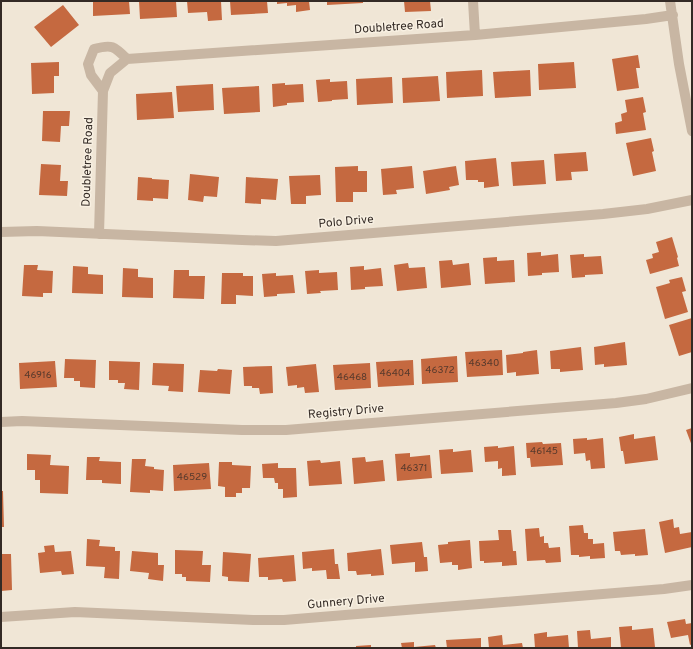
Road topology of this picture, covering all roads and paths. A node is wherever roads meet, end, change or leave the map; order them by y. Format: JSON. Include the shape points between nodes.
{"nodes":[{"id":1,"x":472,"y":1,"type":"edge"},
{"id":2,"x":670,"y":1,"type":"edge"},
{"id":3,"x":673,"y":15,"type":"junction"},
{"id":4,"x":475,"y":35,"type":"junction"},
{"id":5,"x":127,"y":59,"type":"junction"},
{"id":6,"x":103,"y":91,"type":"junction"},
{"id":7,"x":692,"y":131,"type":"edge"},
{"id":8,"x":692,"y":200,"type":"edge"},
{"id":9,"x":1,"y":232,"type":"edge"},
{"id":10,"x":99,"y":234,"type":"junction"},
{"id":11,"x":692,"y":388,"type":"edge"},
{"id":12,"x":1,"y":422,"type":"edge"},
{"id":13,"x":692,"y":585,"type":"edge"},
{"id":14,"x":1,"y":617,"type":"edge"}],
"edges":[{"from":1,"to":4,"type":"street"},
{"from":2,"to":3,"type":"street"},
{"from":3,"to":4,"type":"street","name":"Doubletree Road"},
{"from":3,"to":7,"type":"street"},
{"from":4,"to":5,"type":"street","name":"Doubletree Road"},
{"from":5,"to":6,"type":"street","name":"Doubletree Road","via":[[110,73]]},
{"from":5,"to":6,"type":"street","via":[[117,49],[107,45],[94,48],[88,64],[91,75]]},
{"from":6,"to":10,"type":"street","name":"Doubletree Road"},
{"from":8,"to":10,"type":"street","name":"Polo Drive","via":[[603,214],[276,241]]},
{"from":9,"to":10,"type":"street","name":"Polo Drive"},
{"from":11,"to":12,"type":"street","name":"Registry Drive","via":[[616,403],[286,430]]},
{"from":13,"to":14,"type":"street","name":"Gunnery Drive","via":[[284,620],[75,612]]}]}
